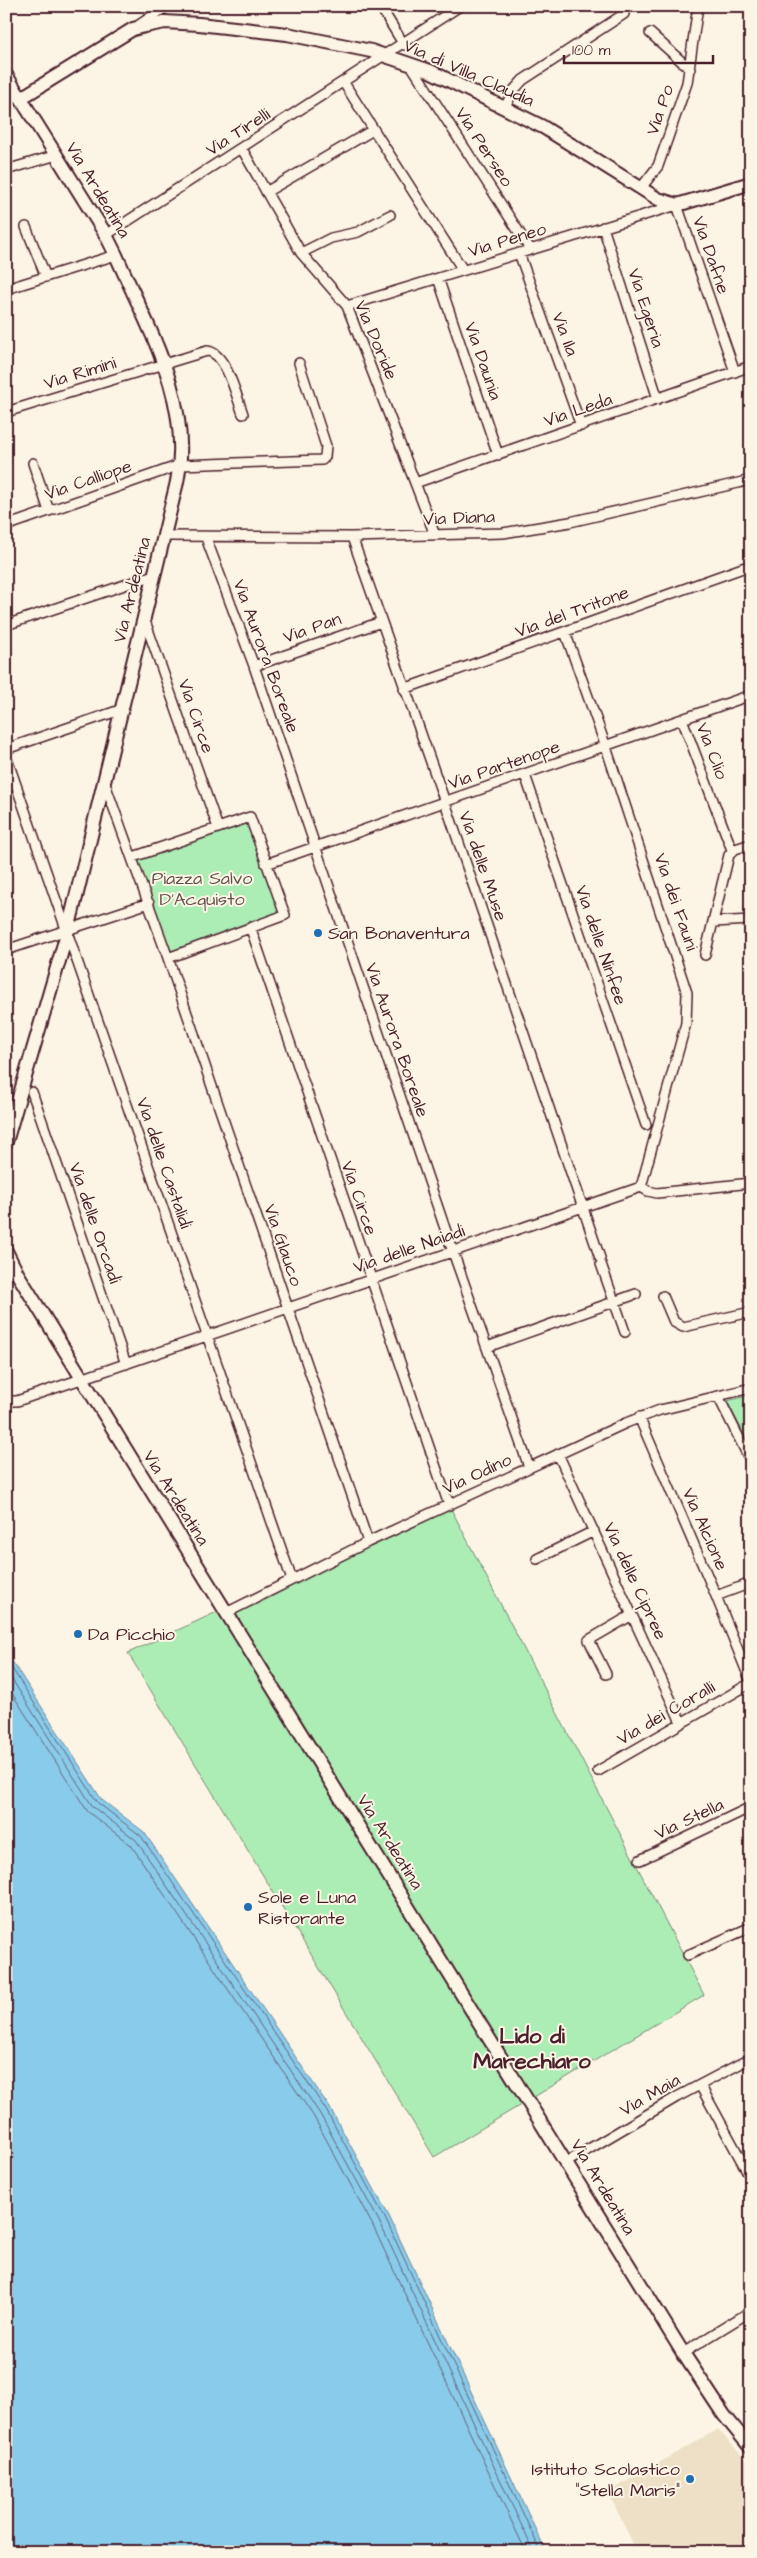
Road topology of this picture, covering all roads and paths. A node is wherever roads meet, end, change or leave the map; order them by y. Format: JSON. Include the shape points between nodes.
{"nodes":[{"id":1,"x":167,"y":6,"type":"edge"},
{"id":2,"x":380,"y":6,"type":"edge"},
{"id":3,"x":460,"y":6,"type":"edge"},
{"id":4,"x":698,"y":6,"type":"edge"},
{"id":5,"x":624,"y":14,"type":"dead end"},
{"id":6,"x":132,"y":29,"type":"junction"},
{"id":7,"x":650,"y":33,"type":"dead end"},
{"id":8,"x":404,"y":44,"type":"junction"},
{"id":9,"x":387,"y":56,"type":"junction"},
{"id":10,"x":409,"y":63,"type":"junction"},
{"id":11,"x":690,"y":69,"type":"junction"},
{"id":12,"x":6,"y":75,"type":"edge"},
{"id":13,"x":344,"y":83,"type":"junction"},
{"id":14,"x":21,"y":98,"type":"junction"},
{"id":15,"x":505,"y":107,"type":"junction"},
{"id":16,"x":372,"y":130,"type":"junction"},
{"id":17,"x":242,"y":148,"type":"junction"},
{"id":18,"x":57,"y":155,"type":"junction"},
{"id":19,"x":6,"y":170,"type":"edge"},
{"id":20,"x":751,"y":183,"type":"edge"},
{"id":21,"x":641,"y":188,"type":"junction"},
{"id":22,"x":266,"y":192,"type":"junction"},
{"id":23,"x":677,"y":204,"type":"junction"},
{"id":24,"x":390,"y":215,"type":"dead end"},
{"id":25,"x":26,"y":227,"type":"dead end"},
{"id":26,"x":603,"y":227,"type":"junction"},
{"id":27,"x":106,"y":235,"type":"junction"},
{"id":28,"x":530,"y":249,"type":"junction"},
{"id":29,"x":301,"y":253,"type":"junction"},
{"id":30,"x":519,"y":253,"type":"junction"},
{"id":31,"x":116,"y":255,"type":"junction"},
{"id":32,"x":463,"y":270,"type":"junction"},
{"id":33,"x":46,"y":277,"type":"junction"},
{"id":34,"x":438,"y":278,"type":"junction"},
{"id":35,"x":6,"y":289,"type":"edge"},
{"id":36,"x":347,"y":306,"type":"junction"},
{"id":37,"x":299,"y":363,"type":"dead end"},
{"id":38,"x":164,"y":364,"type":"junction"},
{"id":39,"x":751,"y":366,"type":"edge"},
{"id":40,"x":735,"y":372,"type":"junction"},
{"id":41,"x":658,"y":399,"type":"junction"},
{"id":42,"x":6,"y":412,"type":"edge"},
{"id":43,"x":243,"y":414,"type":"dead end"},
{"id":44,"x":581,"y":426,"type":"junction"},
{"id":45,"x":498,"y":455,"type":"junction"},
{"id":46,"x":33,"y":463,"type":"dead end"},
{"id":47,"x":180,"y":465,"type":"junction"},
{"id":48,"x":751,"y":480,"type":"edge"},
{"id":49,"x":415,"y":483,"type":"junction"},
{"id":50,"x":49,"y":511,"type":"junction"},
{"id":51,"x":6,"y":526,"type":"edge"},
{"id":52,"x":435,"y":535,"type":"junction"},
{"id":53,"x":164,"y":536,"type":"junction"},
{"id":54,"x":352,"y":537,"type":"junction"},
{"id":55,"x":206,"y":538,"type":"junction"},
{"id":56,"x":751,"y":566,"type":"edge"},
{"id":57,"x":154,"y":575,"type":"junction"},
{"id":58,"x":143,"y":616,"type":"junction"},
{"id":59,"x":381,"y":622,"type":"junction"},
{"id":60,"x":6,"y":625,"type":"edge"},
{"id":61,"x":565,"y":632,"type":"junction"},
{"id":62,"x":254,"y":666,"type":"junction"},
{"id":63,"x":404,"y":689,"type":"junction"},
{"id":64,"x":751,"y":695,"type":"edge"},
{"id":65,"x":120,"y":710,"type":"junction"},
{"id":66,"x":682,"y":720,"type":"junction"},
{"id":67,"x":606,"y":747,"type":"junction"},
{"id":68,"x":6,"y":749,"type":"edge"},
{"id":69,"x":6,"y":756,"type":"edge"},
{"id":70,"x":525,"y":775,"type":"junction"},
{"id":71,"x":103,"y":778,"type":"junction"},
{"id":72,"x":445,"y":802,"type":"junction"},
{"id":73,"x":218,"y":828,"type":"junction"},
{"id":74,"x":751,"y":844,"type":"edge"},
{"id":75,"x":314,"y":847,"type":"junction"},
{"id":76,"x":732,"y":850,"type":"junction"},
{"id":77,"x":133,"y":857,"type":"junction"},
{"id":78,"x":266,"y":864,"type":"junction"},
{"id":79,"x":149,"y":903,"type":"junction"},
{"id":80,"x":751,"y":920,"type":"edge"},
{"id":81,"x":713,"y":922,"type":"junction"},
{"id":82,"x":251,"y":929,"type":"junction"},
{"id":83,"x":68,"y":930,"type":"junction"},
{"id":84,"x":6,"y":950,"type":"edge"},
{"id":85,"x":705,"y":956,"type":"dead end"},
{"id":86,"x":168,"y":958,"type":"junction"},
{"id":87,"x":32,"y":1092,"type":"dead end"},
{"id":88,"x":646,"y":1125,"type":"dead end"},
{"id":89,"x":6,"y":1142,"type":"edge"},
{"id":90,"x":751,"y":1183,"type":"edge"},
{"id":91,"x":641,"y":1187,"type":"junction"},
{"id":92,"x":582,"y":1206,"type":"junction"},
{"id":93,"x":6,"y":1251,"type":"edge"},
{"id":94,"x":453,"y":1252,"type":"junction"},
{"id":95,"x":370,"y":1280,"type":"junction"},
{"id":96,"x":636,"y":1294,"type":"dead end"},
{"id":97,"x":663,"y":1296,"type":"dead end"},
{"id":98,"x":615,"y":1302,"type":"junction"},
{"id":99,"x":288,"y":1308,"type":"junction"},
{"id":100,"x":751,"y":1312,"type":"edge"},
{"id":101,"x":625,"y":1332,"type":"dead end"},
{"id":102,"x":206,"y":1336,"type":"junction"},
{"id":103,"x":486,"y":1347,"type":"junction"},
{"id":104,"x":126,"y":1364,"type":"junction"},
{"id":105,"x":82,"y":1378,"type":"junction"},
{"id":106,"x":751,"y":1388,"type":"edge"},
{"id":107,"x":718,"y":1396,"type":"junction"},
{"id":108,"x":6,"y":1400,"type":"edge"},
{"id":109,"x":639,"y":1418,"type":"junction"},
{"id":110,"x":558,"y":1454,"type":"junction"},
{"id":111,"x":751,"y":1462,"type":"edge"},
{"id":112,"x":529,"y":1467,"type":"junction"},
{"id":113,"x":449,"y":1505,"type":"junction"},
{"id":114,"x":594,"y":1531,"type":"junction"},
{"id":115,"x":368,"y":1542,"type":"junction"},
{"id":116,"x":538,"y":1559,"type":"dead end"},
{"id":117,"x":292,"y":1580,"type":"junction"},
{"id":118,"x":751,"y":1583,"type":"edge"},
{"id":119,"x":716,"y":1596,"type":"junction"},
{"id":120,"x":226,"y":1613,"type":"junction"},
{"id":121,"x":632,"y":1615,"type":"junction"},
{"id":122,"x":606,"y":1674,"type":"dead end"},
{"id":123,"x":751,"y":1682,"type":"edge"},
{"id":124,"x":681,"y":1722,"type":"junction"},
{"id":125,"x":598,"y":1771,"type":"dead end"},
{"id":126,"x":751,"y":1807,"type":"edge"},
{"id":127,"x":640,"y":1860,"type":"dead end"},
{"id":128,"x":751,"y":1927,"type":"edge"},
{"id":129,"x":688,"y":1954,"type":"dead end"},
{"id":130,"x":751,"y":2058,"type":"edge"},
{"id":131,"x":700,"y":2085,"type":"junction"},
{"id":132,"x":567,"y":2162,"type":"junction"},
{"id":133,"x":751,"y":2178,"type":"edge"},
{"id":134,"x":751,"y":2311,"type":"edge"},
{"id":135,"x":683,"y":2353,"type":"junction"},
{"id":136,"x":751,"y":2448,"type":"edge"}],
"edges":[{"from":1,"to":6,"type":"street"},
{"from":2,"to":8,"type":"street"},
{"from":3,"to":8,"type":"street","name":"Via Tirelli"},
{"from":4,"to":11,"type":"street","name":"Via Po"},
{"from":5,"to":15,"type":"street","via":[[523,80]]},
{"from":6,"to":9,"type":"main road","name":"Via di Villa Claudia","via":[[171,22],[255,29],[319,39]]},
{"from":6,"to":14,"type":"main road","name":"Via di Villa Claudia"},
{"from":7,"to":11,"type":"street"},
{"from":8,"to":9,"type":"street","name":"Via Tirelli"},
{"from":9,"to":10,"type":"main road","name":"Via di Villa Claudia"},
{"from":9,"to":13,"type":"street","name":"Via Tirelli"},
{"from":10,"to":15,"type":"main road","name":"Via di Villa Claudia"},
{"from":10,"to":28,"type":"street","name":"Via Perseo"},
{"from":11,"to":21,"type":"street","name":"Via Po","via":[[658,166]]},
{"from":12,"to":14,"type":"main road","name":"Via Ardeatina"},
{"from":13,"to":16,"type":"street"},
{"from":13,"to":17,"type":"street","name":"Via Tirelli"},
{"from":14,"to":18,"type":"main road","name":"Via Ardeatina"},
{"from":15,"to":21,"type":"main road","name":"Via di Villa Claudia","via":[[570,142]]},
{"from":16,"to":22,"type":"street"},
{"from":16,"to":32,"type":"street"},
{"from":17,"to":22,"type":"street","name":"Via Doride"},
{"from":17,"to":27,"type":"street","name":"Via Tirelli"},
{"from":18,"to":19,"type":"street"},
{"from":18,"to":27,"type":"main road","name":"Via Ardeatina"},
{"from":20,"to":23,"type":"main road"},
{"from":21,"to":23,"type":"main road","name":"Via di Villa Claudia","via":[[662,201]]},
{"from":22,"to":29,"type":"street","name":"Via Doride"},
{"from":23,"to":26,"type":"street","name":"Via Peneo"},
{"from":23,"to":40,"type":"street","name":"Via Dafne"},
{"from":24,"to":29,"type":"street","via":[[358,232],[331,238]]},
{"from":25,"to":33,"type":"street"},
{"from":26,"to":28,"type":"street","name":"Via Peneo"},
{"from":26,"to":41,"type":"street","name":"Via Egeria"},
{"from":27,"to":31,"type":"main road","name":"Via Ardeatina"},
{"from":28,"to":30,"type":"street","name":"Via Peneo"},
{"from":29,"to":36,"type":"street","name":"Via Doride"},
{"from":30,"to":32,"type":"street","name":"Via Peneo"},
{"from":30,"to":44,"type":"street","name":"Via Ila"},
{"from":31,"to":33,"type":"street"},
{"from":31,"to":38,"type":"main road","name":"Via Ardeatina"},
{"from":32,"to":34,"type":"street","name":"Via Peneo"},
{"from":33,"to":35,"type":"street"},
{"from":34,"to":36,"type":"street","name":"Via Peneo"},
{"from":34,"to":45,"type":"street","name":"Via Daunia"},
{"from":36,"to":49,"type":"street","name":"Via Doride"},
{"from":37,"to":47,"type":"street","name":"Via Calliope","via":[[326,446],[324,458],[315,461]]},
{"from":38,"to":42,"type":"street","name":"Via Rimini"},
{"from":38,"to":43,"type":"street","name":"Via Rimini","via":[[204,352],[217,354]]},
{"from":38,"to":47,"type":"main road","name":"Via Ardeatina","via":[[177,414]]},
{"from":39,"to":40,"type":"street","name":"Via Leda"},
{"from":40,"to":41,"type":"street","name":"Via Leda"},
{"from":41,"to":44,"type":"street","name":"Via Leda"},
{"from":44,"to":45,"type":"street","name":"Via Leda"},
{"from":45,"to":49,"type":"street","name":"Via Leda"},
{"from":46,"to":50,"type":"street"},
{"from":47,"to":50,"type":"street","name":"Via Calliope"},
{"from":47,"to":53,"type":"main road","name":"Via Ardeatina"},
{"from":48,"to":52,"type":"street","name":"Via Diana","via":[[521,531]]},
{"from":49,"to":52,"type":"street","name":"Via Doride"},
{"from":50,"to":51,"type":"street","name":"Via Calliope"},
{"from":52,"to":54,"type":"street","name":"Via Diana"},
{"from":53,"to":55,"type":"street","name":"Via Diana"},
{"from":53,"to":57,"type":"main road","name":"Via Ardeatina"},
{"from":54,"to":55,"type":"street","name":"Via Diana"},
{"from":54,"to":59,"type":"street","name":"Via delle Muse"},
{"from":55,"to":62,"type":"street","name":"Via Aurora Boreale"},
{"from":56,"to":61,"type":"street","name":"Via del Tritone"},
{"from":57,"to":58,"type":"main road","name":"Via Ardeatina"},
{"from":57,"to":60,"type":"street"},
{"from":58,"to":65,"type":"main road","name":"Via Ardeatina"},
{"from":58,"to":73,"type":"street","name":"Via Circe"},
{"from":59,"to":62,"type":"street","name":"Via Pan"},
{"from":59,"to":63,"type":"street","name":"Via delle Muse"},
{"from":61,"to":63,"type":"street","name":"Via del Tritone"},
{"from":61,"to":67,"type":"street","name":"Via dei Fauni"},
{"from":62,"to":75,"type":"street","name":"Via Aurora Boreale"},
{"from":63,"to":72,"type":"street","name":"Via delle Muse"},
{"from":64,"to":66,"type":"street","name":"Via Partenope"},
{"from":65,"to":68,"type":"street"},
{"from":65,"to":71,"type":"main road","name":"Via Ardeatina"},
{"from":66,"to":67,"type":"street","name":"Via Partenope"},
{"from":66,"to":76,"type":"street","name":"Via Clio"},
{"from":67,"to":70,"type":"street","name":"Via Partenope"},
{"from":67,"to":91,"type":"street","name":"Via dei Fauni","via":[[688,998],[686,1023]]},
{"from":69,"to":83,"type":"street","name":"Via delle Castalidi"},
{"from":70,"to":72,"type":"street","name":"Via Partenope"},
{"from":70,"to":88,"type":"street","name":"Via delle Ninfee"},
{"from":71,"to":77,"type":"street"},
{"from":71,"to":83,"type":"main road","name":"Via Ardeatina"},
{"from":72,"to":75,"type":"street","name":"Via Partenope"},
{"from":72,"to":92,"type":"street","name":"Via delle Muse"},
{"from":73,"to":77,"type":"street"},
{"from":73,"to":78,"type":"street","via":[[250,816]]},
{"from":74,"to":76,"type":"street"},
{"from":75,"to":78,"type":"street","name":"Via Partenope"},
{"from":75,"to":94,"type":"street","name":"Via Aurora Boreale"},
{"from":76,"to":81,"type":"street"},
{"from":77,"to":79,"type":"street"},
{"from":78,"to":82,"type":"street","via":[[285,915]]},
{"from":79,"to":83,"type":"street"},
{"from":79,"to":86,"type":"street"},
{"from":80,"to":81,"type":"street"},
{"from":81,"to":85,"type":"street"},
{"from":82,"to":86,"type":"street"},
{"from":82,"to":95,"type":"street","name":"Via Circe"},
{"from":83,"to":84,"type":"street"},
{"from":83,"to":89,"type":"main road","name":"Via Ardeatina"},
{"from":83,"to":102,"type":"street","name":"Via delle Castalidi"},
{"from":86,"to":99,"type":"street","name":"Via Glauco"},
{"from":87,"to":104,"type":"street","name":"Via delle Orcadi"},
{"from":90,"to":91,"type":"street","via":[[657,1193]]},
{"from":91,"to":92,"type":"street","name":"Via delle Naiadi"},
{"from":92,"to":94,"type":"street","name":"Via delle Naiadi"},
{"from":92,"to":98,"type":"street","name":"Via delle Muse"},
{"from":93,"to":105,"type":"main road","name":"Via Ardeatina"},
{"from":94,"to":95,"type":"street","name":"Via delle Naiadi"},
{"from":94,"to":103,"type":"street","name":"Via Aurora Boreale"},
{"from":95,"to":99,"type":"street","name":"Via delle Naiadi"},
{"from":95,"to":113,"type":"street","name":"Via Circe"},
{"from":96,"to":98,"type":"street"},
{"from":97,"to":100,"type":"street","via":[[674,1322],[683,1327]]},
{"from":98,"to":101,"type":"street","name":"Via delle Muse"},
{"from":98,"to":103,"type":"street"},
{"from":99,"to":102,"type":"street","name":"Via delle Naiadi"},
{"from":99,"to":115,"type":"street","name":"Via Glauco"},
{"from":102,"to":104,"type":"street","name":"Via delle Naiadi"},
{"from":102,"to":117,"type":"street","name":"Via delle Castalidi"},
{"from":103,"to":112,"type":"street","name":"Via Aurora Boreale"},
{"from":104,"to":105,"type":"street","name":"Via delle Naiadi"},
{"from":105,"to":108,"type":"street","name":"Via delle Naiadi","via":[[17,1401]]},
{"from":105,"to":120,"type":"main road","name":"Via Ardeatina"},
{"from":106,"to":107,"type":"street","name":"Via Odino"},
{"from":107,"to":109,"type":"street","name":"Via Odino"},
{"from":107,"to":111,"type":"street"},
{"from":109,"to":110,"type":"street","name":"Via Odino"},
{"from":109,"to":119,"type":"street","name":"Via Alcione"},
{"from":110,"to":112,"type":"street","name":"Via Odino"},
{"from":110,"to":114,"type":"street","name":"Via delle Cipree"},
{"from":112,"to":113,"type":"street","name":"Via Odino"},
{"from":113,"to":115,"type":"street","name":"Via Odino"},
{"from":114,"to":116,"type":"street"},
{"from":114,"to":121,"type":"street","name":"Via delle Cipree"},
{"from":115,"to":117,"type":"street","name":"Via Odino"},
{"from":117,"to":120,"type":"street","name":"Via Odino"},
{"from":118,"to":119,"type":"street"},
{"from":119,"to":123,"type":"street","name":"Via Alcione"},
{"from":120,"to":132,"type":"main road","name":"Via Ardeatina"},
{"from":121,"to":122,"type":"street","via":[[589,1640]]},
{"from":121,"to":124,"type":"street","name":"Via delle Cipree"},
{"from":123,"to":124,"type":"street","name":"Via dei Coralli"},
{"from":124,"to":125,"type":"street","name":"Via dei Coralli"},
{"from":126,"to":127,"type":"street","name":"Via Stella"},
{"from":128,"to":129,"type":"street"},
{"from":130,"to":131,"type":"street","name":"Via Maia"},
{"from":131,"to":132,"type":"street","name":"Via Maia"},
{"from":131,"to":133,"type":"street"},
{"from":132,"to":135,"type":"main road","name":"Via Ardeatina"},
{"from":134,"to":135,"type":"street"},
{"from":135,"to":136,"type":"main road","name":"Via Ardeatina","via":[[724,2415]]}]}
